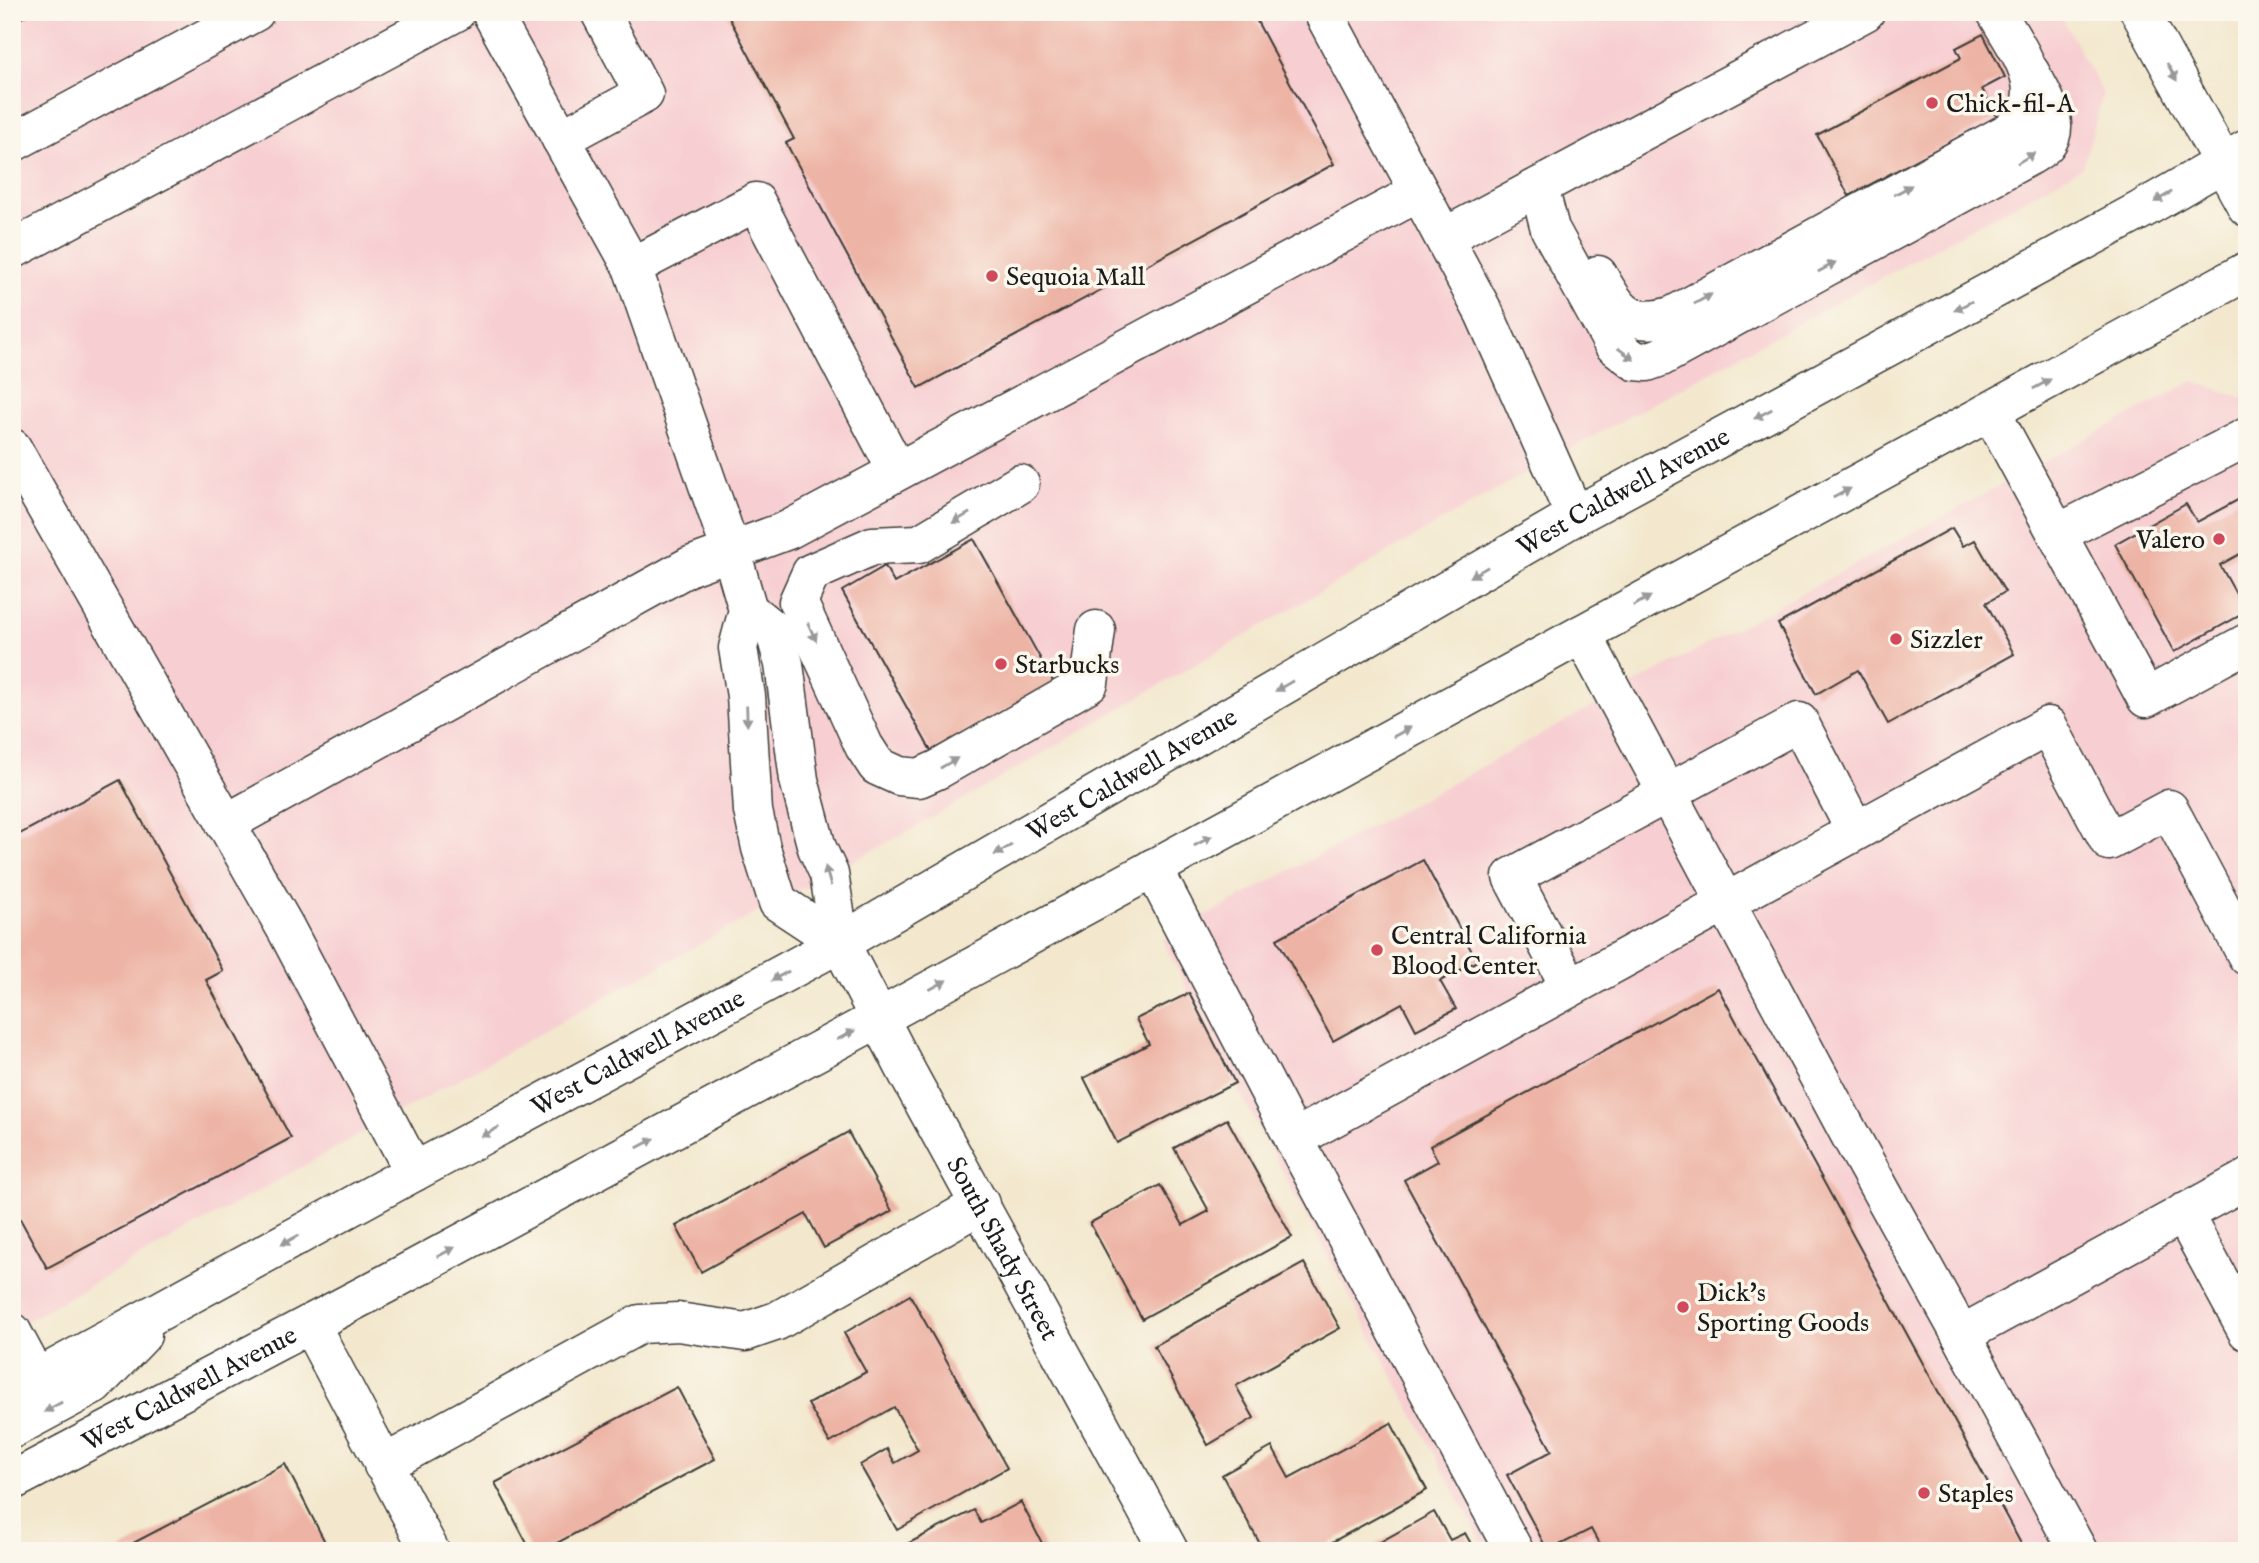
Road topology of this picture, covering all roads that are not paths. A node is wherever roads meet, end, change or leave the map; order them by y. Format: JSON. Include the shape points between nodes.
{"nodes":[{"id":1,"x":255,"y":12,"type":"edge"},
{"id":2,"x":456,"y":12,"type":"edge"},
{"id":3,"x":491,"y":12,"type":"edge"},
{"id":4,"x":600,"y":12,"type":"edge"},
{"id":5,"x":1323,"y":12,"type":"edge"},
{"id":6,"x":1865,"y":12,"type":"edge"},
{"id":7,"x":1996,"y":12,"type":"edge"},
{"id":8,"x":2140,"y":12,"type":"edge"},
{"id":9,"x":561,"y":139,"type":"junction"},
{"id":10,"x":12,"y":143,"type":"edge"},
{"id":11,"x":2235,"y":156,"type":"edge"},
{"id":12,"x":1539,"y":187,"type":"junction"},
{"id":13,"x":1419,"y":192,"type":"junction"},
{"id":14,"x":2247,"y":207,"type":"edge"},
{"id":15,"x":1445,"y":237,"type":"junction"},
{"id":16,"x":12,"y":250,"type":"edge"},
{"id":17,"x":632,"y":267,"type":"junction"},
{"id":18,"x":2247,"y":271,"type":"edge"},
{"id":19,"x":1991,"y":412,"type":"junction"},
{"id":20,"x":2247,"y":437,"type":"edge"},
{"id":21,"x":12,"y":448,"type":"edge"},
{"id":22,"x":897,"y":471,"type":"junction"},
{"id":23,"x":1020,"y":484,"type":"dead end"},
{"id":24,"x":1575,"y":516,"type":"junction"},
{"id":25,"x":2057,"y":534,"type":"junction"},
{"id":26,"x":731,"y":551,"type":"junction"},
{"id":27,"x":748,"y":610,"type":"junction"},
{"id":28,"x":1096,"y":629,"type":"dead end"},
{"id":29,"x":1582,"y":634,"type":"junction"},
{"id":30,"x":2247,"y":643,"type":"edge"},
{"id":31,"x":1666,"y":794,"type":"junction"},
{"id":32,"x":225,"y":824,"type":"junction"},
{"id":33,"x":1855,"y":830,"type":"junction"},
{"id":34,"x":1153,"y":868,"type":"junction"},
{"id":35,"x":1724,"y":902,"type":"junction"},
{"id":36,"x":840,"y":943,"type":"junction"},
{"id":37,"x":2247,"y":956,"type":"edge"},
{"id":38,"x":1570,"y":986,"type":"junction"},
{"id":39,"x":879,"y":1018,"type":"junction"},
{"id":40,"x":1294,"y":1139,"type":"junction"},
{"id":41,"x":414,"y":1172,"type":"junction"},
{"id":42,"x":2247,"y":1179,"type":"edge"},
{"id":43,"x":981,"y":1204,"type":"junction"},
{"id":44,"x":2183,"y":1213,"type":"junction"},
{"id":45,"x":168,"y":1307,"type":"junction"},
{"id":46,"x":310,"y":1324,"type":"junction"},
{"id":47,"x":2247,"y":1331,"type":"edge"},
{"id":48,"x":12,"y":1332,"type":"edge"},
{"id":49,"x":1961,"y":1335,"type":"junction"},
{"id":50,"x":25,"y":1386,"type":"edge"},
{"id":51,"x":12,"y":1429,"type":"edge"},
{"id":52,"x":383,"y":1465,"type":"junction"},
{"id":53,"x":12,"y":1481,"type":"edge"},
{"id":54,"x":429,"y":1551,"type":"edge"},
{"id":55,"x":1169,"y":1551,"type":"edge"},
{"id":56,"x":1514,"y":1551,"type":"edge"},
{"id":57,"x":2078,"y":1551,"type":"edge"}],
"edges":[{"from":1,"to":10,"type":"main road"},
{"from":2,"to":16,"type":"main road"},
{"from":3,"to":9,"type":"main road"},
{"from":4,"to":9,"type":"main road","via":[[644,94]]},
{"from":5,"to":13,"type":"main road"},
{"from":6,"to":12,"type":"main road"},
{"from":12,"to":7,"type":"main road","one_way":true,"via":[[1568,218],[1623,313],[1655,321],[1674,315],[2021,123],[2030,110],[2030,72]]},
{"from":8,"to":11,"type":"main road","one_way":true},
{"from":9,"to":17,"type":"main road"},
{"from":11,"to":14,"type":"main road"},
{"from":11,"to":24,"type":"main road","name":"West Caldwell Avenue","one_way":true},
{"from":12,"to":15,"type":"main road"},
{"from":13,"to":15,"type":"main road"},
{"from":13,"to":22,"type":"main road"},
{"from":15,"to":24,"type":"main road"},
{"from":17,"to":22,"type":"main road","via":[[756,202]]},
{"from":17,"to":26,"type":"main road"},
{"from":19,"to":18,"type":"main road","name":"West Caldwell Avenue","one_way":true},
{"from":19,"to":25,"type":"main road"},
{"from":29,"to":19,"type":"main road","name":"West Caldwell Avenue","one_way":true},
{"from":20,"to":25,"type":"main road"},
{"from":21,"to":32,"type":"main road"},
{"from":22,"to":26,"type":"main road","via":[[788,530]]},
{"from":23,"to":28,"type":"main road","one_way":true,"via":[[919,544],[872,545],[811,573],[798,602],[864,746],[877,766],[898,776],[919,778],[939,769],[1089,683]]},
{"from":24,"to":36,"type":"main road","name":"West Caldwell Avenue","one_way":true},
{"from":25,"to":30,"type":"main road","via":[[2146,698]]},
{"from":26,"to":27,"type":"main road"},
{"from":26,"to":32,"type":"main road","via":[[640,592]]},
{"from":36,"to":27,"type":"main road","one_way":true,"via":[[830,874],[817,848],[799,780],[784,664],[775,632]]},
{"from":27,"to":36,"type":"main road","one_way":true,"via":[[738,648],[761,848],[778,902]]},
{"from":29,"to":31,"type":"main road"},
{"from":34,"to":29,"type":"main road","name":"West Caldwell Avenue","one_way":true},
{"from":31,"to":33,"type":"main road","via":[[1799,722]]},
{"from":31,"to":35,"type":"main road"},
{"from":31,"to":38,"type":"main road","via":[[1512,877]]},
{"from":32,"to":41,"type":"main road"},
{"from":33,"to":35,"type":"main road"},
{"from":33,"to":37,"type":"main road","via":[[2048,726],[2109,841],[2169,809]]},
{"from":39,"to":34,"type":"main road","name":"West Caldwell Avenue","one_way":true},
{"from":34,"to":40,"type":"main road"},
{"from":35,"to":38,"type":"main road"},
{"from":35,"to":49,"type":"main road"},
{"from":36,"to":39,"type":"main road","name":"South Shady Street"},
{"from":36,"to":41,"type":"main road","name":"West Caldwell Avenue","one_way":true},
{"from":38,"to":40,"type":"main road"},
{"from":39,"to":43,"type":"main road","name":"South Shady Street"},
{"from":46,"to":39,"type":"main road","name":"West Caldwell Avenue","one_way":true},
{"from":40,"to":56,"type":"main road"},
{"from":41,"to":45,"type":"main road","name":"West Caldwell Avenue","one_way":true},
{"from":42,"to":44,"type":"main road"},
{"from":43,"to":52,"type":"main road","via":[[766,1325],[745,1332],[678,1322],[640,1324]]},
{"from":43,"to":55,"type":"main road","name":"South Shady Street"},
{"from":44,"to":47,"type":"main road"},
{"from":44,"to":49,"type":"main road"},
{"from":45,"to":50,"type":"main road","name":"West Caldwell Avenue"},
{"from":45,"to":51,"type":"main road","one_way":true,"via":[[94,1384]]},
{"from":46,"to":52,"type":"main road"},
{"from":46,"to":53,"type":"main road","name":"West Caldwell Avenue"},
{"from":48,"to":50,"type":"main road"},
{"from":49,"to":57,"type":"main road"},
{"from":52,"to":54,"type":"main road"}]}
